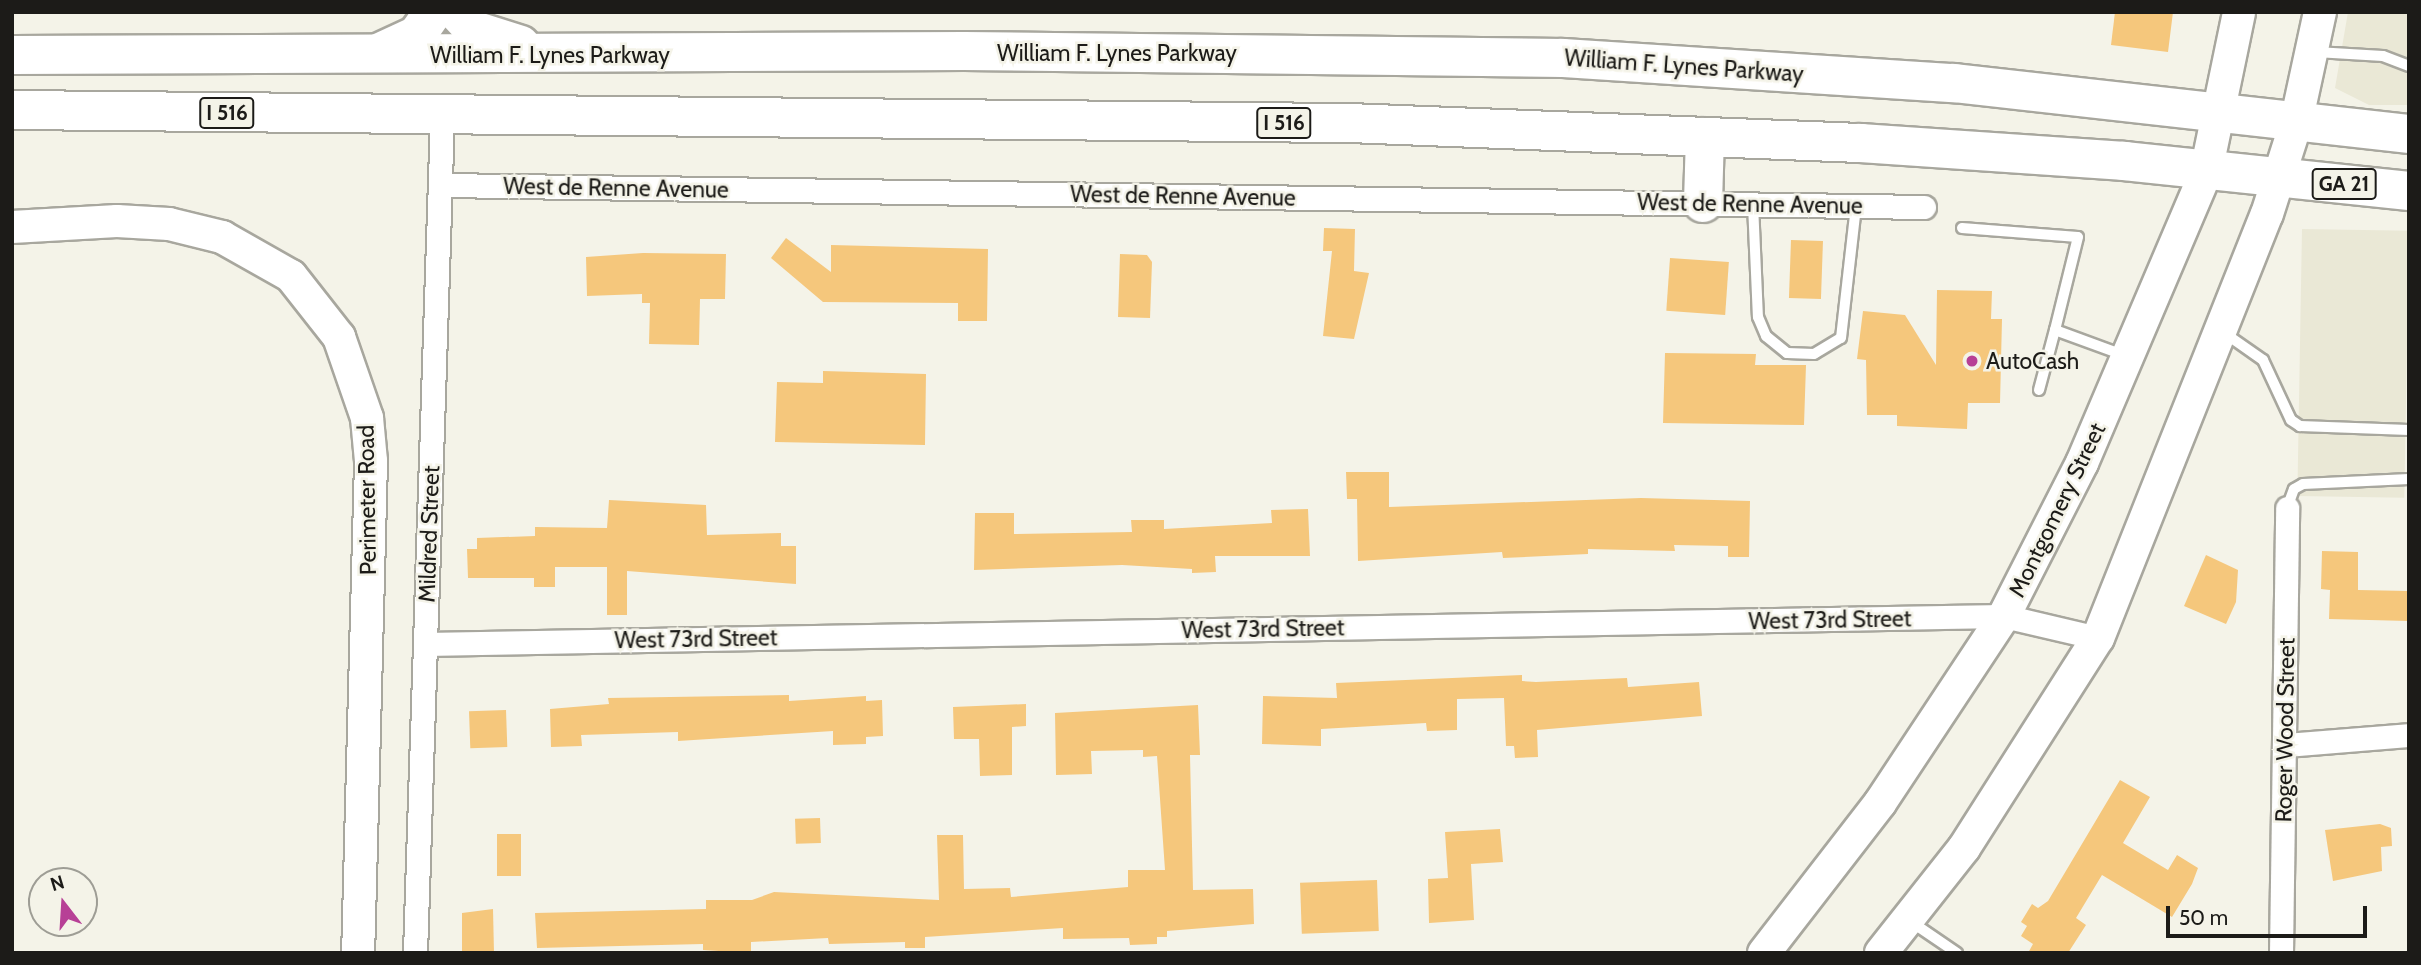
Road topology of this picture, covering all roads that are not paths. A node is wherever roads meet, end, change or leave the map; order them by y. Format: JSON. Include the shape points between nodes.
{"nodes":[{"id":1,"x":433,"y":12,"type":"edge"},
{"id":2,"x":457,"y":12,"type":"edge"},
{"id":3,"x":2239,"y":12,"type":"edge"},
{"id":4,"x":2320,"y":12,"type":"edge"},
{"id":5,"x":2313,"y":51,"type":"junction"},
{"id":6,"x":12,"y":55,"type":"edge"},
{"id":7,"x":368,"y":56,"type":"junction"},
{"id":8,"x":560,"y":56,"type":"junction"},
{"id":9,"x":2409,"y":66,"type":"edge"},
{"id":10,"x":12,"y":110,"type":"edge"},
{"id":11,"x":2220,"y":112,"type":"junction"},
{"id":12,"x":442,"y":116,"type":"junction"},
{"id":13,"x":2296,"y":122,"type":"junction"},
{"id":14,"x":2409,"y":134,"type":"edge"},
{"id":15,"x":1705,"y":137,"type":"junction"},
{"id":16,"x":2206,"y":172,"type":"junction"},
{"id":17,"x":2280,"y":177,"type":"junction"},
{"id":18,"x":443,"y":185,"type":"junction"},
{"id":19,"x":2409,"y":191,"type":"edge"},
{"id":20,"x":1703,"y":203,"type":"junction"},
{"id":21,"x":1753,"y":204,"type":"junction"},
{"id":22,"x":1856,"y":206,"type":"junction"},
{"id":23,"x":1924,"y":207,"type":"dead end"},
{"id":24,"x":12,"y":227,"type":"edge"},
{"id":25,"x":1962,"y":228,"type":"dead end"},
{"id":26,"x":2056,"y":330,"type":"junction"},
{"id":27,"x":2223,"y":332,"type":"junction"},
{"id":28,"x":2129,"y":357,"type":"junction"},
{"id":29,"x":2039,"y":390,"type":"dead end"},
{"id":30,"x":2409,"y":430,"type":"edge"},
{"id":31,"x":2409,"y":479,"type":"edge"},
{"id":32,"x":2287,"y":508,"type":"joint"},
{"id":33,"x":2004,"y":617,"type":"junction"},
{"id":34,"x":2098,"y":638,"type":"junction"},
{"id":35,"x":425,"y":644,"type":"junction"},
{"id":36,"x":2409,"y":734,"type":"edge"},
{"id":37,"x":2286,"y":746,"type":"junction"},
{"id":38,"x":1907,"y":919,"type":"junction"},
{"id":39,"x":358,"y":953,"type":"edge"},
{"id":40,"x":415,"y":953,"type":"edge"},
{"id":41,"x":1764,"y":953,"type":"edge"},
{"id":42,"x":1881,"y":953,"type":"edge"},
{"id":43,"x":1957,"y":953,"type":"edge"},
{"id":44,"x":2281,"y":953,"type":"edge"}],
"edges":[{"from":1,"to":7,"type":"highway","via":[[408,41]]},
{"from":2,"to":8,"type":"highway","via":[[482,34]]},
{"from":3,"to":11,"type":"street","name":"Montgomery Street"},
{"from":4,"to":5,"type":"street"},
{"from":5,"to":9,"type":"lane","via":[[2384,56]]},
{"from":5,"to":13,"type":"street"},
{"from":6,"to":7,"type":"highway","name":"William F. Lynes Parkway"},
{"from":7,"to":8,"type":"highway","name":"William F. Lynes Parkway"},
{"from":8,"to":11,"type":"highway","name":"William F. Lynes Parkway","via":[[964,51],[1563,58],[1954,83]]},
{"from":10,"to":12,"type":"highway","number":"I 516"},
{"from":11,"to":13,"type":"highway"},
{"from":11,"to":16,"type":"street","name":"Montgomery Street"},
{"from":12,"to":15,"type":"highway","number":"I 516","via":[[1349,123]]},
{"from":12,"to":18,"type":"street","name":"Mildred Street"},
{"from":13,"to":14,"type":"highway"},
{"from":13,"to":17,"type":"street"},
{"from":15,"to":16,"type":"highway","number":"I 516","via":[[2124,161]]},
{"from":15,"to":20,"type":"highway"},
{"from":16,"to":17,"type":"highway","number":"GA 21"},
{"from":16,"to":28,"type":"street","name":"Montgomery Street"},
{"from":17,"to":19,"type":"highway","number":"GA 21"},
{"from":17,"to":27,"type":"street"},
{"from":18,"to":20,"type":"street","name":"West de Renne Avenue"},
{"from":18,"to":35,"type":"street","name":"Mildred Street"},
{"from":20,"to":21,"type":"street","name":"West de Renne Avenue"},
{"from":21,"to":22,"type":"street","name":"West de Renne Avenue"},
{"from":21,"to":22,"type":"lane","via":[[1758,317],[1766,336],[1787,353],[1814,354],[1841,338]]},
{"from":22,"to":23,"type":"street","name":"West de Renne Avenue"},
{"from":24,"to":39,"type":"street","name":"Perimeter Road","via":[[117,221],[170,224],[222,237],[291,276],[339,337],[367,418],[371,461]]},
{"from":25,"to":26,"type":"lane","via":[[2078,237]]},
{"from":26,"to":28,"type":"lane"},
{"from":26,"to":29,"type":"lane"},
{"from":27,"to":30,"type":"lane","via":[[2263,360],[2291,420],[2300,426]]},
{"from":27,"to":34,"type":"street"},
{"from":28,"to":33,"type":"street","name":"Montgomery Street"},
{"from":31,"to":32,"type":"lane","via":[[2303,484],[2294,489]]},
{"from":32,"to":37,"type":"street","name":"Roger Wood Street"},
{"from":33,"to":34,"type":"street","name":"West 73rd Street"},
{"from":33,"to":35,"type":"street","name":"West 73rd Street"},
{"from":33,"to":41,"type":"street","name":"Montgomery Street","via":[[1880,803]]},
{"from":34,"to":38,"type":"street","via":[[1964,848]]},
{"from":35,"to":40,"type":"street","name":"Mildred Street"},
{"from":36,"to":37,"type":"street"},
{"from":37,"to":44,"type":"street","name":"Roger Wood Street"},
{"from":38,"to":42,"type":"street"},
{"from":38,"to":43,"type":"lane"}]}
